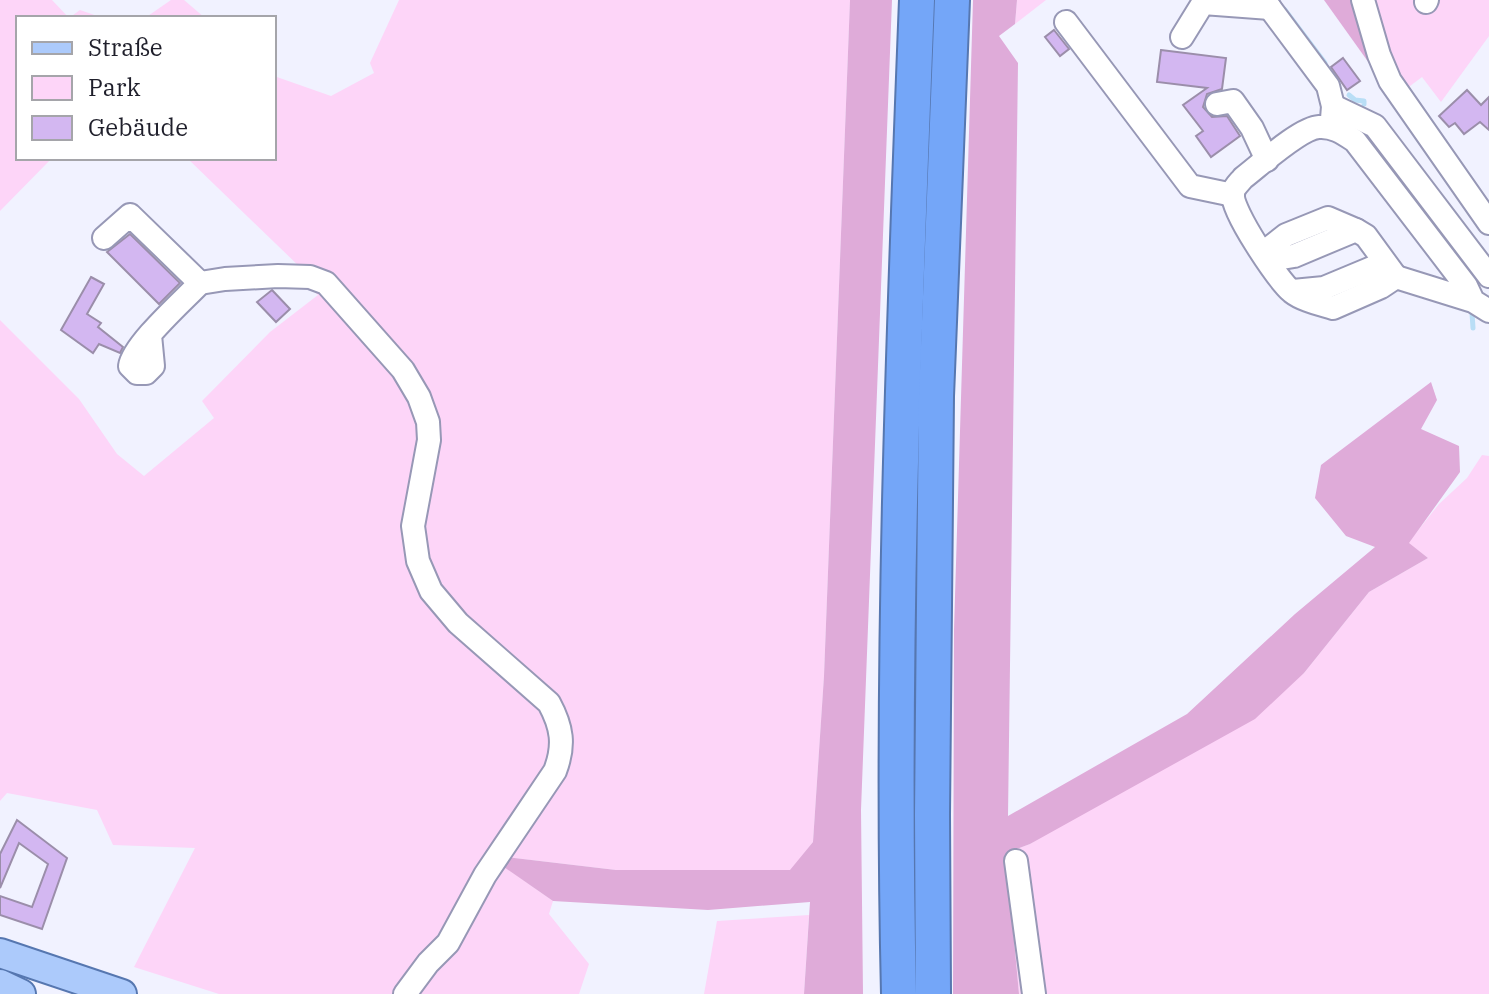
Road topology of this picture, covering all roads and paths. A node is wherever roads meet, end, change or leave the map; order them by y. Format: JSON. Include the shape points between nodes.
{"nodes":[{"id":1,"x":917,"y":0,"type":"edge"},
{"id":2,"x":952,"y":0,"type":"edge"},
{"id":3,"x":1363,"y":0,"type":"edge"},
{"id":4,"x":1203,"y":2,"type":"edge"},
{"id":5,"x":1267,"y":4,"type":"edge"},
{"id":6,"x":1066,"y":22,"type":"dead end"},
{"id":7,"x":1182,"y":37,"type":"dead end"},
{"id":8,"x":1217,"y":104,"type":"dead end"},
{"id":9,"x":1332,"y":117,"type":"junction"},
{"id":10,"x":1267,"y":160,"type":"junction"},
{"id":11,"x":1233,"y":195,"type":"junction"},
{"id":12,"x":1489,"y":223,"type":"edge"},
{"id":13,"x":104,"y":238,"type":"dead end"},
{"id":14,"x":1263,"y":253,"type":"junction"},
{"id":15,"x":1489,"y":276,"type":"edge"},
{"id":16,"x":1396,"y":277,"type":"junction"},
{"id":17,"x":200,"y":283,"type":"junction"},
{"id":18,"x":1481,"y":306,"type":"edge"},
{"id":19,"x":150,"y":335,"type":"dead end"},
{"id":20,"x":1016,"y":861,"type":"dead end"},
{"id":21,"x":0,"y":953,"type":"edge"},
{"id":22,"x":0,"y":984,"type":"edge"},
{"id":23,"x":21,"y":994,"type":"edge"},
{"id":24,"x":122,"y":994,"type":"edge"},
{"id":25,"x":405,"y":994,"type":"edge"},
{"id":26,"x":899,"y":994,"type":"edge"},
{"id":27,"x":933,"y":994,"type":"edge"},
{"id":28,"x":1034,"y":994,"type":"edge"}],
"edges":[{"from":1,"to":26,"type":"highway","via":[[901,390]]},
{"from":2,"to":27,"type":"highway","via":[[936,396]]},
{"from":3,"to":12,"type":"lane","via":[[1390,81]]},
{"from":4,"to":5,"type":"lane"},
{"from":4,"to":7,"type":"lane"},
{"from":5,"to":9,"type":"lane","via":[[1328,86]]},
{"from":6,"to":11,"type":"lane","via":[[1190,186]]},
{"from":8,"to":10,"type":"lane","via":[[1233,101]]},
{"from":9,"to":10,"type":"lane"},
{"from":9,"to":15,"type":"lane","via":[[1375,126]]},
{"from":9,"to":18,"type":"lane"},
{"from":10,"to":11,"type":"lane","via":[[1243,178]]},
{"from":11,"to":14,"type":"lane","via":[[1238,216]]},
{"from":13,"to":17,"type":"lane","via":[[130,215]]},
{"from":14,"to":16,"type":"lane","via":[[1294,256],[1356,230]]},
{"from":14,"to":16,"type":"lane","via":[[1291,292],[1333,308]]},
{"from":16,"to":18,"type":"lane"},
{"from":17,"to":19,"type":"lane"},
{"from":17,"to":25,"type":"lane","via":[[278,276],[326,283],[403,370],[428,422],[413,526],[418,561],[431,591],[458,623],[549,703],[563,738],[555,771],[448,943]]},
{"from":20,"to":28,"type":"lane"},
{"from":21,"to":24,"type":"main road"},
{"from":22,"to":23,"type":"main road"}]}
